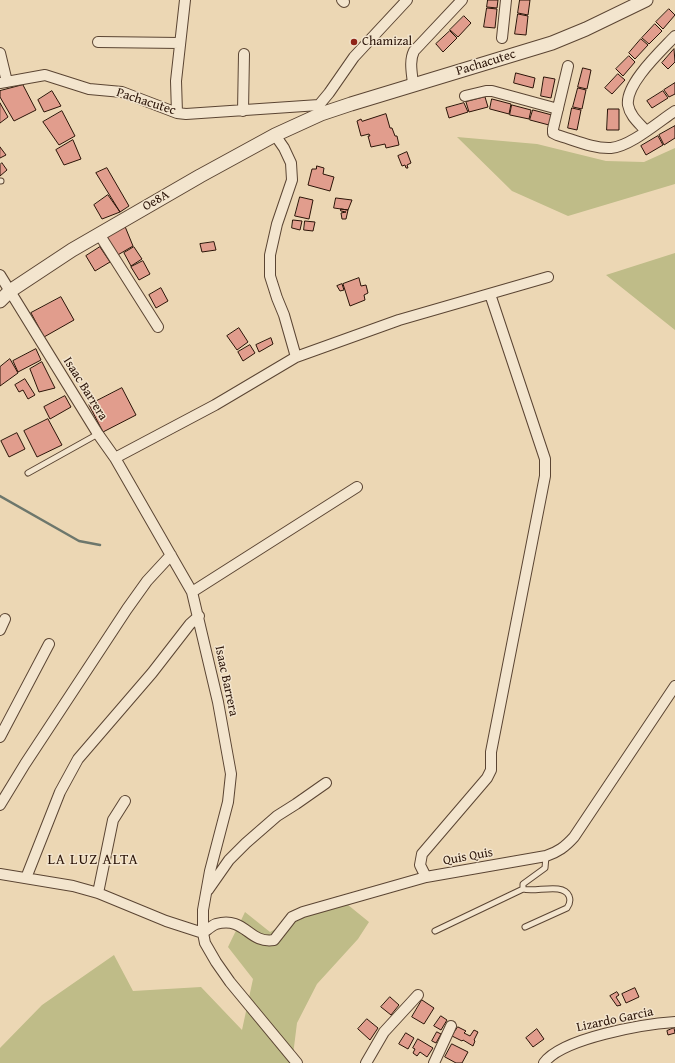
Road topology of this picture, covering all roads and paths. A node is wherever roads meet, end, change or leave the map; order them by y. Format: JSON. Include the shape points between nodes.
{"nodes":[{"id":1,"x":185,"y":0,"type":"edge"},
{"id":2,"x":407,"y":0,"type":"edge"},
{"id":3,"x":462,"y":0,"type":"edge"},
{"id":4,"x":506,"y":0,"type":"edge"},
{"id":5,"x":646,"y":0,"type":"edge"},
{"id":6,"x":675,"y":36,"type":"edge"},
{"id":7,"x":502,"y":38,"type":"dead end"},
{"id":8,"x":98,"y":42,"type":"dead end"},
{"id":9,"x":180,"y":43,"type":"junction"},
{"id":10,"x":0,"y":53,"type":"edge"},
{"id":11,"x":244,"y":54,"type":"dead end"},
{"id":12,"x":568,"y":66,"type":"dead end"},
{"id":13,"x":3,"y":83,"type":"edge"},
{"id":14,"x":413,"y":84,"type":"junction"},
{"id":15,"x":465,"y":96,"type":"dead end"},
{"id":16,"x":558,"y":109,"type":"junction"},
{"id":17,"x":320,"y":110,"type":"junction"},
{"id":18,"x":243,"y":111,"type":"junction"},
{"id":19,"x":675,"y":111,"type":"edge"},
{"id":20,"x":177,"y":113,"type":"junction"},
{"id":21,"x":646,"y":131,"type":"junction"},
{"id":22,"x":275,"y":135,"type":"junction"},
{"id":23,"x":99,"y":234,"type":"junction"},
{"id":24,"x":0,"y":275,"type":"edge"},
{"id":25,"x":548,"y":278,"type":"dead end"},
{"id":26,"x":10,"y":291,"type":"junction"},
{"id":27,"x":490,"y":294,"type":"junction"},
{"id":28,"x":0,"y":301,"type":"edge"},
{"id":29,"x":158,"y":327,"type":"dead end"},
{"id":30,"x":296,"y":357,"type":"junction"},
{"id":31,"x":98,"y":434,"type":"junction"},
{"id":32,"x":115,"y":458,"type":"junction"},
{"id":33,"x":28,"y":473,"type":"dead end"},
{"id":34,"x":357,"y":488,"type":"dead end"},
{"id":35,"x":171,"y":555,"type":"junction"},
{"id":36,"x":192,"y":592,"type":"junction"},
{"id":37,"x":199,"y":616,"type":"junction"},
{"id":38,"x":5,"y":619,"type":"dead end"},
{"id":39,"x":0,"y":630,"type":"edge"},
{"id":40,"x":49,"y":644,"type":"dead end"},
{"id":41,"x":675,"y":686,"type":"edge"},
{"id":42,"x":0,"y":737,"type":"edge"},
{"id":43,"x":326,"y":783,"type":"dead end"},
{"id":44,"x":125,"y":801,"type":"dead end"},
{"id":45,"x":0,"y":805,"type":"edge"},
{"id":46,"x":546,"y":856,"type":"junction"},
{"id":47,"x":0,"y":874,"type":"edge"},
{"id":48,"x":426,"y":877,"type":"junction"},
{"id":49,"x":26,"y":878,"type":"junction"},
{"id":50,"x":523,"y":889,"type":"junction"},
{"id":51,"x":207,"y":891,"type":"junction"},
{"id":52,"x":98,"y":893,"type":"junction"},
{"id":53,"x":525,"y":927,"type":"dead end"},
{"id":54,"x":435,"y":931,"type":"dead end"},
{"id":55,"x":203,"y":933,"type":"junction"},
{"id":56,"x":418,"y":995,"type":"dead end"},
{"id":57,"x":675,"y":1022,"type":"edge"},
{"id":58,"x":451,"y":1026,"type":"dead end"},
{"id":59,"x":297,"y":1063,"type":"edge"},
{"id":60,"x":366,"y":1063,"type":"edge"},
{"id":61,"x":434,"y":1063,"type":"edge"},
{"id":62,"x":544,"y":1063,"type":"edge"}],
"edges":[{"from":1,"to":9,"type":"street"},
{"from":2,"to":17,"type":"street","via":[[354,57]]},
{"from":3,"to":14,"type":"street","via":[[414,51],[411,61]]},
{"from":4,"to":7,"type":"street"},
{"from":5,"to":14,"type":"street","name":"Pachacutec","via":[[552,43]]},
{"from":6,"to":21,"type":"street","via":[[644,70],[628,98],[632,115]]},
{"from":8,"to":9,"type":"street"},
{"from":9,"to":20,"type":"street","via":[[176,81]]},
{"from":10,"to":13,"type":"street"},
{"from":11,"to":18,"type":"street"},
{"from":12,"to":16,"type":"street"},
{"from":13,"to":20,"type":"street","name":"Pachacutec","via":[[45,75],[89,89],[122,92]]},
{"from":14,"to":17,"type":"street","name":"Pachacutec"},
{"from":15,"to":16,"type":"street","via":[[492,91]]},
{"from":16,"to":21,"type":"street","via":[[553,133],[596,146],[611,148],[624,144]]},
{"from":17,"to":18,"type":"street","name":"Pachacutec"},
{"from":17,"to":22,"type":"street","name":"Oe8A"},
{"from":18,"to":20,"type":"street","name":"Pachacutec"},
{"from":19,"to":21,"type":"street"},
{"from":22,"to":23,"type":"street","name":"Oe8A"},
{"from":22,"to":30,"type":"street","via":[[291,163],[292,180],[277,224],[270,256],[270,276]]},
{"from":23,"to":26,"type":"street","name":"Oe8A"},
{"from":23,"to":29,"type":"street"},
{"from":24,"to":26,"type":"street","name":"Isaac Barrera"},
{"from":25,"to":27,"type":"street"},
{"from":26,"to":28,"type":"street","name":"Oe8A"},
{"from":26,"to":31,"type":"street","name":"Isaac Barrera"},
{"from":27,"to":30,"type":"street","via":[[399,320]]},
{"from":27,"to":48,"type":"street","via":[[545,459],[545,476],[491,752],[491,770],[480,787],[422,854],[420,865]]},
{"from":30,"to":32,"type":"street","via":[[215,405]]},
{"from":31,"to":32,"type":"street","name":"Isaac Barrera"},
{"from":31,"to":33,"type":"lane"},
{"from":32,"to":35,"type":"street","name":"Isaac Barrera"},
{"from":34,"to":36,"type":"street"},
{"from":35,"to":36,"type":"street","name":"Isaac Barrera"},
{"from":35,"to":45,"type":"street","via":[[147,581],[127,609],[24,764]]},
{"from":36,"to":37,"type":"street","name":"Isaac Barrera"},
{"from":37,"to":49,"type":"street","via":[[78,759],[60,792]]},
{"from":37,"to":51,"type":"street","name":"Isaac Barrera","via":[[231,774],[228,802]]},
{"from":38,"to":39,"type":"street"},
{"from":40,"to":42,"type":"street"},
{"from":41,"to":46,"type":"street","name":"Quis Quis","via":[[574,837],[557,852]]},
{"from":43,"to":51,"type":"street","via":[[277,816],[246,843],[229,860]]},
{"from":44,"to":52,"type":"street","via":[[113,820]]},
{"from":46,"to":48,"type":"street","name":"Quis Quis"},
{"from":46,"to":50,"type":"lane","via":[[545,868],[523,884]]},
{"from":47,"to":49,"type":"street"},
{"from":48,"to":55,"type":"street","name":"Quis Quis","via":[[303,912],[292,917],[274,940],[257,938],[237,924],[215,924]]},
{"from":49,"to":52,"type":"street"},
{"from":50,"to":53,"type":"lane","via":[[556,889],[567,893],[570,900],[567,908]]},
{"from":50,"to":54,"type":"lane"},
{"from":51,"to":55,"type":"street","name":"Isaac Barrera","via":[[203,910]]},
{"from":52,"to":55,"type":"street"},
{"from":55,"to":59,"type":"street","via":[[205,943],[230,982]]},
{"from":56,"to":60,"type":"street","via":[[384,1032]]},
{"from":57,"to":62,"type":"street","name":"Lizardo Garcia","via":[[632,1028],[579,1041],[560,1050]]},
{"from":58,"to":61,"type":"street"}]}
